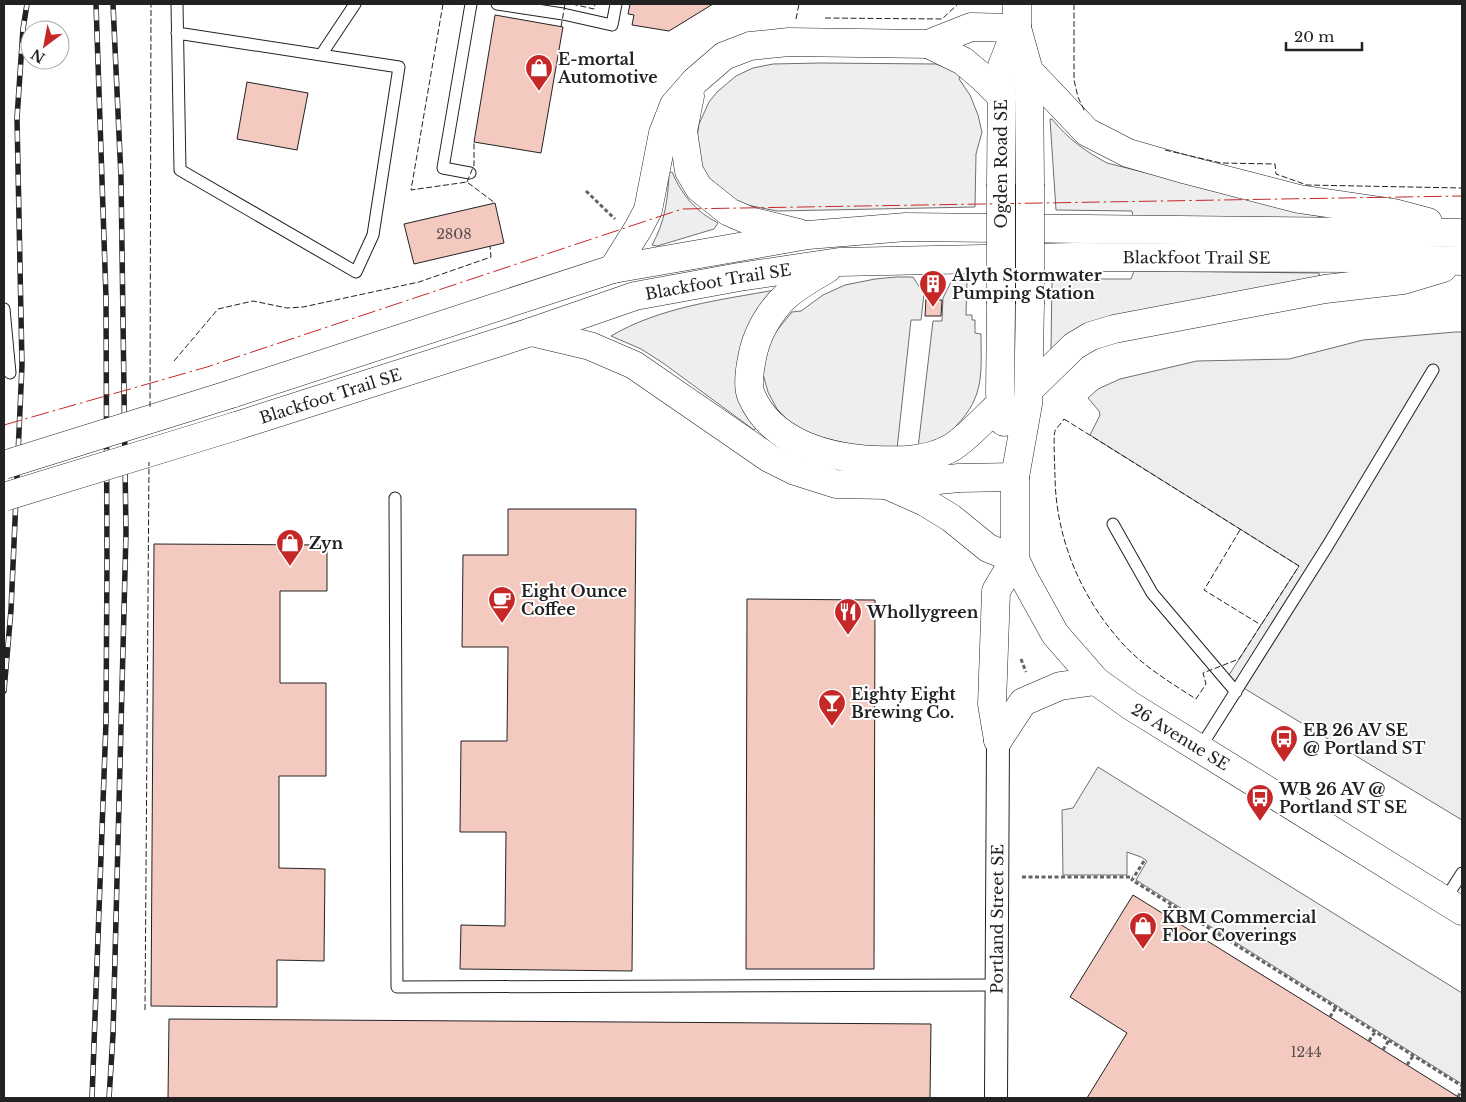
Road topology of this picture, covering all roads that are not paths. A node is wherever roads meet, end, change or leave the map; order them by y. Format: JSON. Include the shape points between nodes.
{"nodes":[{"id":1,"x":177,"y":4,"type":"edge"},
{"id":2,"x":355,"y":4,"type":"edge"},
{"id":3,"x":471,"y":4,"type":"edge"},
{"id":4,"x":497,"y":4,"type":"edge"},
{"id":5,"x":616,"y":4,"type":"edge"},
{"id":6,"x":1017,"y":16,"type":"edge"},
{"id":7,"x":177,"y":33,"type":"junction"},
{"id":8,"x":928,"y":44,"type":"junction"},
{"id":9,"x":321,"y":55,"type":"junction"},
{"id":10,"x":1029,"y":71,"type":"junction"},
{"id":11,"x":695,"y":81,"type":"junction"},
{"id":12,"x":1002,"y":97,"type":"junction"},
{"id":13,"x":470,"y":173,"type":"dead end"},
{"id":14,"x":1462,"y":232,"type":"edge"},
{"id":15,"x":808,"y":235,"type":"junction"},
{"id":16,"x":839,"y":262,"type":"junction"},
{"id":17,"x":1462,"y":262,"type":"edge"},
{"id":18,"x":613,"y":269,"type":"junction"},
{"id":19,"x":1001,"y":304,"type":"joint"},
{"id":20,"x":1030,"y":304,"type":"joint"},
{"id":21,"x":4,"y":309,"type":"edge"},
{"id":22,"x":531,"y":332,"type":"junction"},
{"id":23,"x":1433,"y":370,"type":"dead end"},
{"id":24,"x":10,"y":373,"type":"dead end"},
{"id":25,"x":1029,"y":390,"type":"junction"},
{"id":26,"x":1000,"y":404,"type":"junction"},
{"id":27,"x":4,"y":465,"type":"edge"},
{"id":28,"x":1015,"y":477,"type":"junction"},
{"id":29,"x":886,"y":485,"type":"junction"},
{"id":30,"x":4,"y":497,"type":"edge"},
{"id":31,"x":395,"y":498,"type":"dead end"},
{"id":32,"x":1113,"y":524,"type":"dead end"},
{"id":33,"x":1016,"y":559,"type":"junction"},
{"id":34,"x":1096,"y":681,"type":"junction"},
{"id":35,"x":1236,"y":692,"type":"junction"},
{"id":36,"x":998,"y":740,"type":"junction"},
{"id":37,"x":1200,"y":748,"type":"junction"},
{"id":38,"x":1462,"y":873,"type":"edge"},
{"id":39,"x":1454,"y":906,"type":"edge"},
{"id":40,"x":996,"y":985,"type":"junction"},
{"id":41,"x":996,"y":1098,"type":"edge"}],
"edges":[{"from":1,"to":7,"type":"lane"},
{"from":2,"to":9,"type":"lane"},
{"from":3,"to":13,"type":"lane","via":[[443,168]]},
{"from":4,"to":5,"type":"lane","via":[[612,24]]},
{"from":6,"to":8,"type":"main road"},
{"from":6,"to":10,"type":"main road","name":"Ogden Road SE"},
{"from":6,"to":12,"type":"main road","name":"Ogden Road SE","via":[[1002,66]]},
{"from":7,"to":9,"type":"lane"},
{"from":7,"to":9,"type":"lane","via":[[180,170],[356,272],[373,235],[399,66]]},
{"from":8,"to":11,"type":"main road","via":[[789,42],[750,46],[724,56]]},
{"from":8,"to":12,"type":"main road","via":[[963,61]]},
{"from":10,"to":14,"type":"main road","via":[[1087,132],[1128,153],[1299,199],[1394,213]]},
{"from":10,"to":20,"type":"main road","name":"Ogden Road SE","bridge":true},
{"from":11,"to":15,"type":"main road","via":[[687,103],[684,131],[689,171],[699,188],[730,212],[750,221]]},
{"from":11,"to":18,"type":"main road","via":[[674,105],[663,133],[648,210]]},
{"from":12,"to":19,"type":"main road","name":"Ogden Road SE","bridge":true},
{"from":14,"to":15,"type":"main road","name":"Blackfoot Trail SE","via":[[906,227]]},
{"from":15,"to":18,"type":"main road","name":"Blackfoot Trail SE"},
{"from":16,"to":17,"type":"main road","name":"Blackfoot Trail SE","via":[[1073,258],[1362,258]]},
{"from":16,"to":22,"type":"main road","name":"Blackfoot Trail SE","via":[[635,296]]},
{"from":16,"to":26,"type":"main road","via":[[785,297],[755,342],[750,394],[765,418],[787,437],[820,452],[852,459],[905,461],[927,458],[950,448]]},
{"from":17,"to":25,"type":"main road","via":[[1403,280],[1325,289],[1114,329],[1091,336],[1074,346]]},
{"from":18,"to":27,"type":"main road","name":"Blackfoot Trail SE","bridge":true},
{"from":19,"to":26,"type":"main road","name":"26 Avenue SE"},
{"from":20,"to":25,"type":"main road","name":"26 Avenue SE"},
{"from":21,"to":24,"type":"lane"},
{"from":22,"to":29,"type":"main road","via":[[590,346],[634,365],[769,458],[795,471],[836,484]]},
{"from":22,"to":30,"type":"main road","name":"Blackfoot Trail SE","bridge":true},
{"from":23,"to":35,"type":"lane"},
{"from":25,"to":28,"type":"main road","name":"26 Avenue SE"},
{"from":26,"to":28,"type":"main road","name":"26 Avenue SE"},
{"from":28,"to":29,"type":"main road"},
{"from":28,"to":33,"type":"main road","name":"26 Avenue SE"},
{"from":29,"to":33,"type":"main road","via":[[925,502],[988,548]]},
{"from":31,"to":40,"type":"lane","via":[[398,987]]},
{"from":32,"to":35,"type":"lane","via":[[1152,593]]},
{"from":33,"to":34,"type":"main road","name":"26 Avenue SE","via":[[1055,634]]},
{"from":33,"to":36,"type":"main road","via":[[996,591],[992,704]]},
{"from":34,"to":36,"type":"main road","via":[[1060,686],[1023,702]]},
{"from":34,"to":37,"type":"main road","name":"26 Avenue SE"},
{"from":35,"to":37,"type":"lane"},
{"from":36,"to":40,"type":"street","name":"Portland Street SE"},
{"from":37,"to":39,"type":"main road","name":"26 Avenue SE"},
{"from":38,"to":39,"type":"lane"},
{"from":40,"to":41,"type":"street","name":"Portland Street SE"}]}
